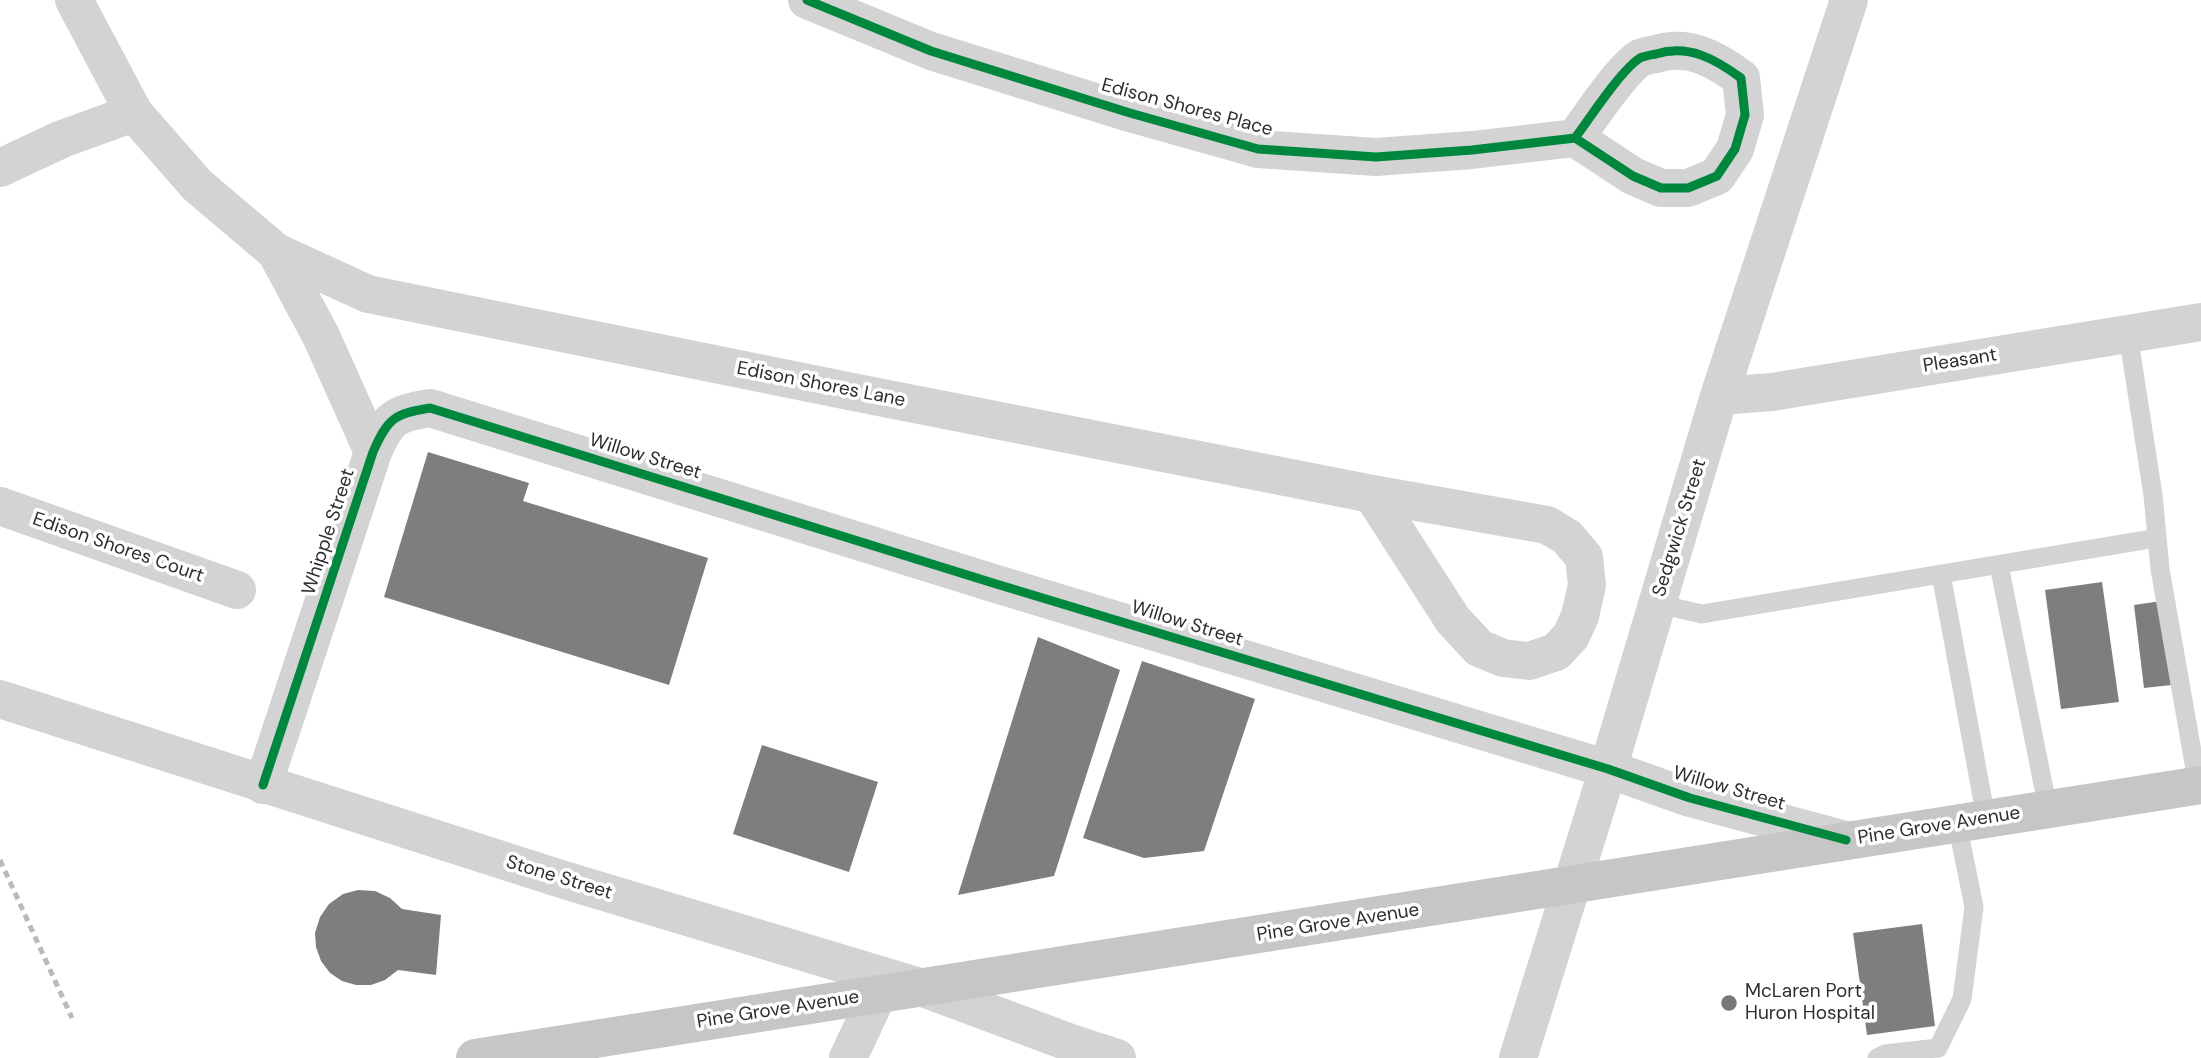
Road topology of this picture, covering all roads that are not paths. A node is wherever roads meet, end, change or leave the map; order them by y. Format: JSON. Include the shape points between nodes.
{"nodes":[{"id":1,"x":75,"y":0,"type":"edge"},
{"id":2,"x":807,"y":0,"type":"edge"},
{"id":3,"x":1849,"y":0,"type":"edge"},
{"id":4,"x":134,"y":113,"type":"junction"},
{"id":5,"x":1575,"y":138,"type":"dead end"},
{"id":6,"x":0,"y":168,"type":"edge"},
{"id":7,"x":276,"y":252,"type":"junction"},
{"id":8,"x":2201,"y":322,"type":"edge"},
{"id":9,"x":2128,"y":334,"type":"junction"},
{"id":10,"x":1719,"y":396,"type":"junction"},
{"id":11,"x":518,"y":436,"type":"joint"},
{"id":12,"x":373,"y":452,"type":"junction"},
{"id":13,"x":1372,"y":494,"type":"junction"},
{"id":14,"x":0,"y":506,"type":"edge"},
{"id":15,"x":2157,"y":538,"type":"junction"},
{"id":16,"x":1999,"y":565,"type":"junction"},
{"id":17,"x":1941,"y":574,"type":"junction"},
{"id":18,"x":237,"y":590,"type":"dead end"},
{"id":19,"x":1658,"y":604,"type":"junction"},
{"id":20,"x":0,"y":699,"type":"edge"},
{"id":21,"x":1601,"y":767,"type":"junction"},
{"id":22,"x":263,"y":785,"type":"junction"},
{"id":23,"x":2199,"y":785,"type":"edge"},
{"id":24,"x":2048,"y":809,"type":"junction"},
{"id":25,"x":1972,"y":821,"type":"junction"},
{"id":26,"x":1846,"y":840,"type":"junction"},
{"id":27,"x":1570,"y":886,"type":"junction"},
{"id":28,"x":923,"y":988,"type":"junction"},
{"id":29,"x":878,"y":994,"type":"junction"},
{"id":30,"x":475,"y":1058,"type":"edge"},
{"id":31,"x":848,"y":1058,"type":"edge"},
{"id":32,"x":1117,"y":1058,"type":"edge"},
{"id":33,"x":1518,"y":1058,"type":"edge"},
{"id":34,"x":1877,"y":1058,"type":"edge"}],
"edges":[{"from":1,"to":4,"type":"street","name":"Edison Shores Lane"},
{"from":2,"to":5,"type":"street","name":"Edison Shores Place","via":[[930,51],[1258,149],[1376,157]]},
{"from":3,"to":10,"type":"street","name":"Sedgwick Street"},
{"from":4,"to":6,"type":"street"},
{"from":4,"to":7,"type":"street","name":"Edison Shores Lane","via":[[197,185]]},
{"from":7,"to":12,"type":"street","name":"Edison Shores Lane","via":[[321,336]]},
{"from":7,"to":13,"type":"street","name":"Edison Shores Lane","via":[[368,293]]},
{"from":8,"to":9,"type":"street","name":"Pleasant"},
{"from":9,"to":10,"type":"street","name":"Pleasant","via":[[1772,392]]},
{"from":9,"to":15,"type":"lane"},
{"from":10,"to":19,"type":"street","name":"Sedgwick Street"},
{"from":11,"to":12,"type":"street","name":"Whipple Street","via":[[430,408],[404,412],[385,426]]},
{"from":11,"to":21,"type":"street","name":"Willow Street"},
{"from":12,"to":22,"type":"street","name":"Whipple Street"},
{"from":13,"to":13,"type":"street","name":"Edison Shores Lane","via":[[1453,620],[1479,648],[1503,659],[1529,661],[1556,652],[1571,636],[1587,585],[1584,556],[1567,537],[1547,525]]},
{"from":14,"to":18,"type":"street","name":"Edison Shores Court"},
{"from":15,"to":16,"type":"lane"},
{"from":15,"to":23,"type":"lane"},
{"from":16,"to":17,"type":"lane"},
{"from":16,"to":24,"type":"lane"},
{"from":17,"to":19,"type":"lane","via":[[1702,614]]},
{"from":17,"to":25,"type":"lane"},
{"from":19,"to":21,"type":"street","name":"Sedgwick Street"},
{"from":20,"to":22,"type":"street","name":"Stone Street"},
{"from":21,"to":26,"type":"street","name":"Willow Street","via":[[1690,798]]},
{"from":21,"to":27,"type":"street","name":"Sedgwick Street"},
{"from":22,"to":28,"type":"street","name":"Stone Street"},
{"from":23,"to":24,"type":"main road","name":"Pine Grove Avenue"},
{"from":24,"to":25,"type":"main road","name":"Pine Grove Avenue"},
{"from":25,"to":26,"type":"main road","name":"Pine Grove Avenue"},
{"from":25,"to":34,"type":"lane","via":[[1974,907],[1962,999],[1938,1048]]},
{"from":26,"to":27,"type":"main road","name":"Pine Grove Avenue"},
{"from":27,"to":28,"type":"main road","name":"Pine Grove Avenue"},
{"from":27,"to":33,"type":"street","name":"Sedgwick Street"},
{"from":28,"to":29,"type":"main road","name":"Pine Grove Avenue"},
{"from":28,"to":32,"type":"street","name":"Stone Street"},
{"from":29,"to":30,"type":"main road","name":"Pine Grove Avenue"},
{"from":29,"to":31,"type":"street"}]}
